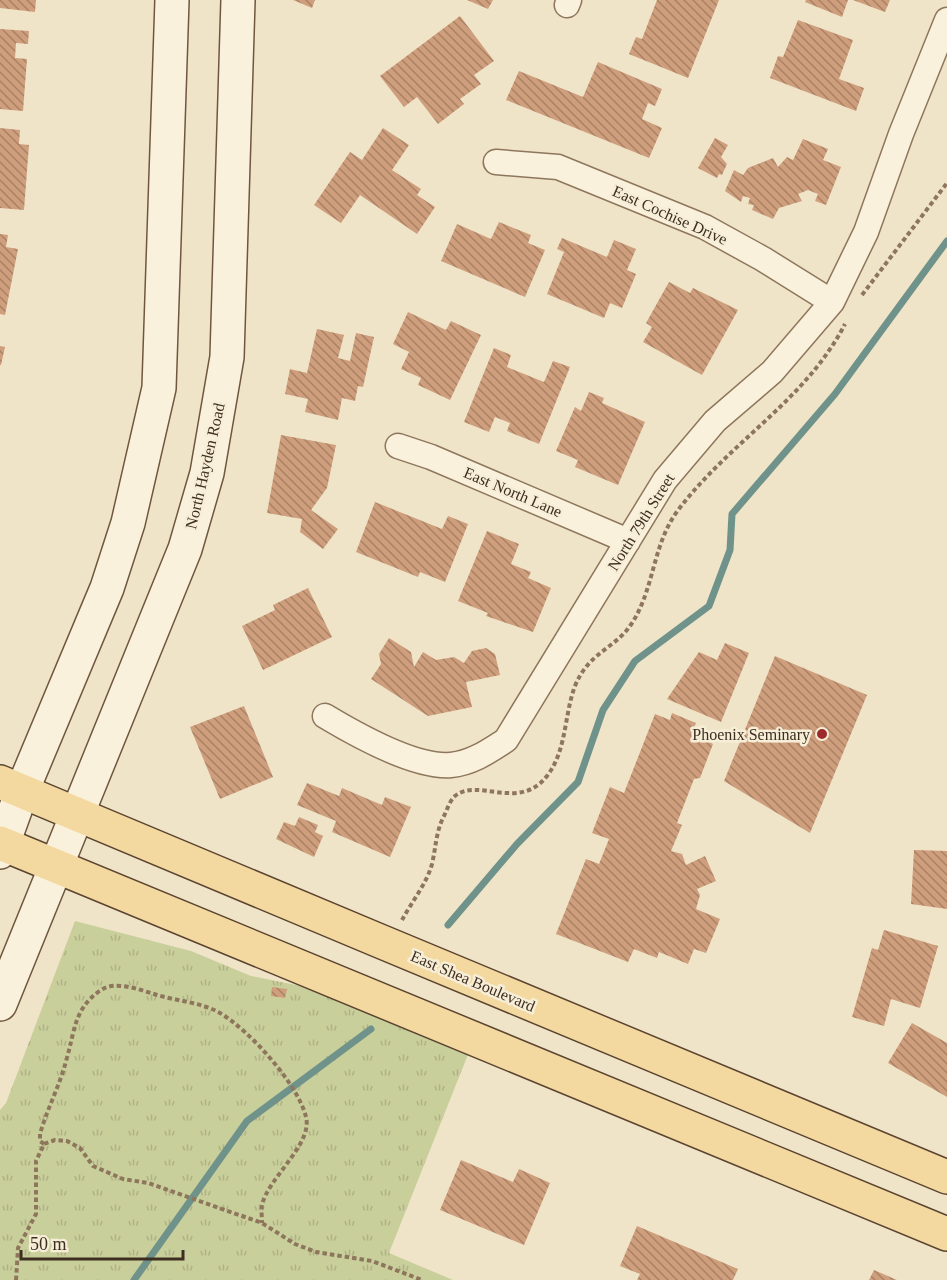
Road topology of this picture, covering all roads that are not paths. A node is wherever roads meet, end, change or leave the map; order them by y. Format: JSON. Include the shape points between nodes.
{"nodes":[{"id":1,"x":172,"y":0,"type":"edge"},
{"id":2,"x":238,"y":0,"type":"edge"},
{"id":3,"x":947,"y":20,"type":"edge"},
{"id":4,"x":496,"y":162,"type":"dead end"},
{"id":5,"x":841,"y":308,"type":"junction"},
{"id":6,"x":398,"y":446,"type":"dead end"},
{"id":7,"x":628,"y":541,"type":"junction"},
{"id":8,"x":325,"y":716,"type":"dead end"},
{"id":9,"x":11,"y":786,"type":"edge"},
{"id":10,"x":76,"y":813,"type":"junction"},
{"id":11,"x":1,"y":846,"type":"edge"},
{"id":12,"x":56,"y":867,"type":"junction"},
{"id":13,"x":0,"y":1004,"type":"edge"},
{"id":14,"x":947,"y":1177,"type":"edge"},
{"id":15,"x":947,"y":1234,"type":"edge"}],
"edges":[{"from":1,"to":9,"type":"main road","via":[[159,388],[129,523],[107,588]]},
{"from":2,"to":10,"type":"main road","name":"North Hayden Road","via":[[227,357],[207,472],[185,549]]},
{"from":3,"to":5,"type":"street","name":"North 79th Street","via":[[901,134]]},
{"from":4,"to":5,"type":"street","name":"East Cochise Drive","via":[[558,167],[705,227]]},
{"from":5,"to":7,"type":"street","name":"North 79th Street","via":[[715,421],[665,480]]},
{"from":6,"to":7,"type":"street","name":"East North Lane"},
{"from":7,"to":8,"type":"street","name":"North 79th Street","via":[[506,740],[480,757],[450,765],[423,761],[363,738]]},
{"from":9,"to":10,"type":"main road","name":"East Shea Boulevard"},
{"from":9,"to":11,"type":"main road"},
{"from":10,"to":12,"type":"main road","name":"North Hayden Road"},
{"from":10,"to":14,"type":"main road","name":"East Shea Boulevard"},
{"from":11,"to":12,"type":"main road"},
{"from":12,"to":13,"type":"main road","name":"North Hayden Road"},
{"from":12,"to":15,"type":"main road"}]}
